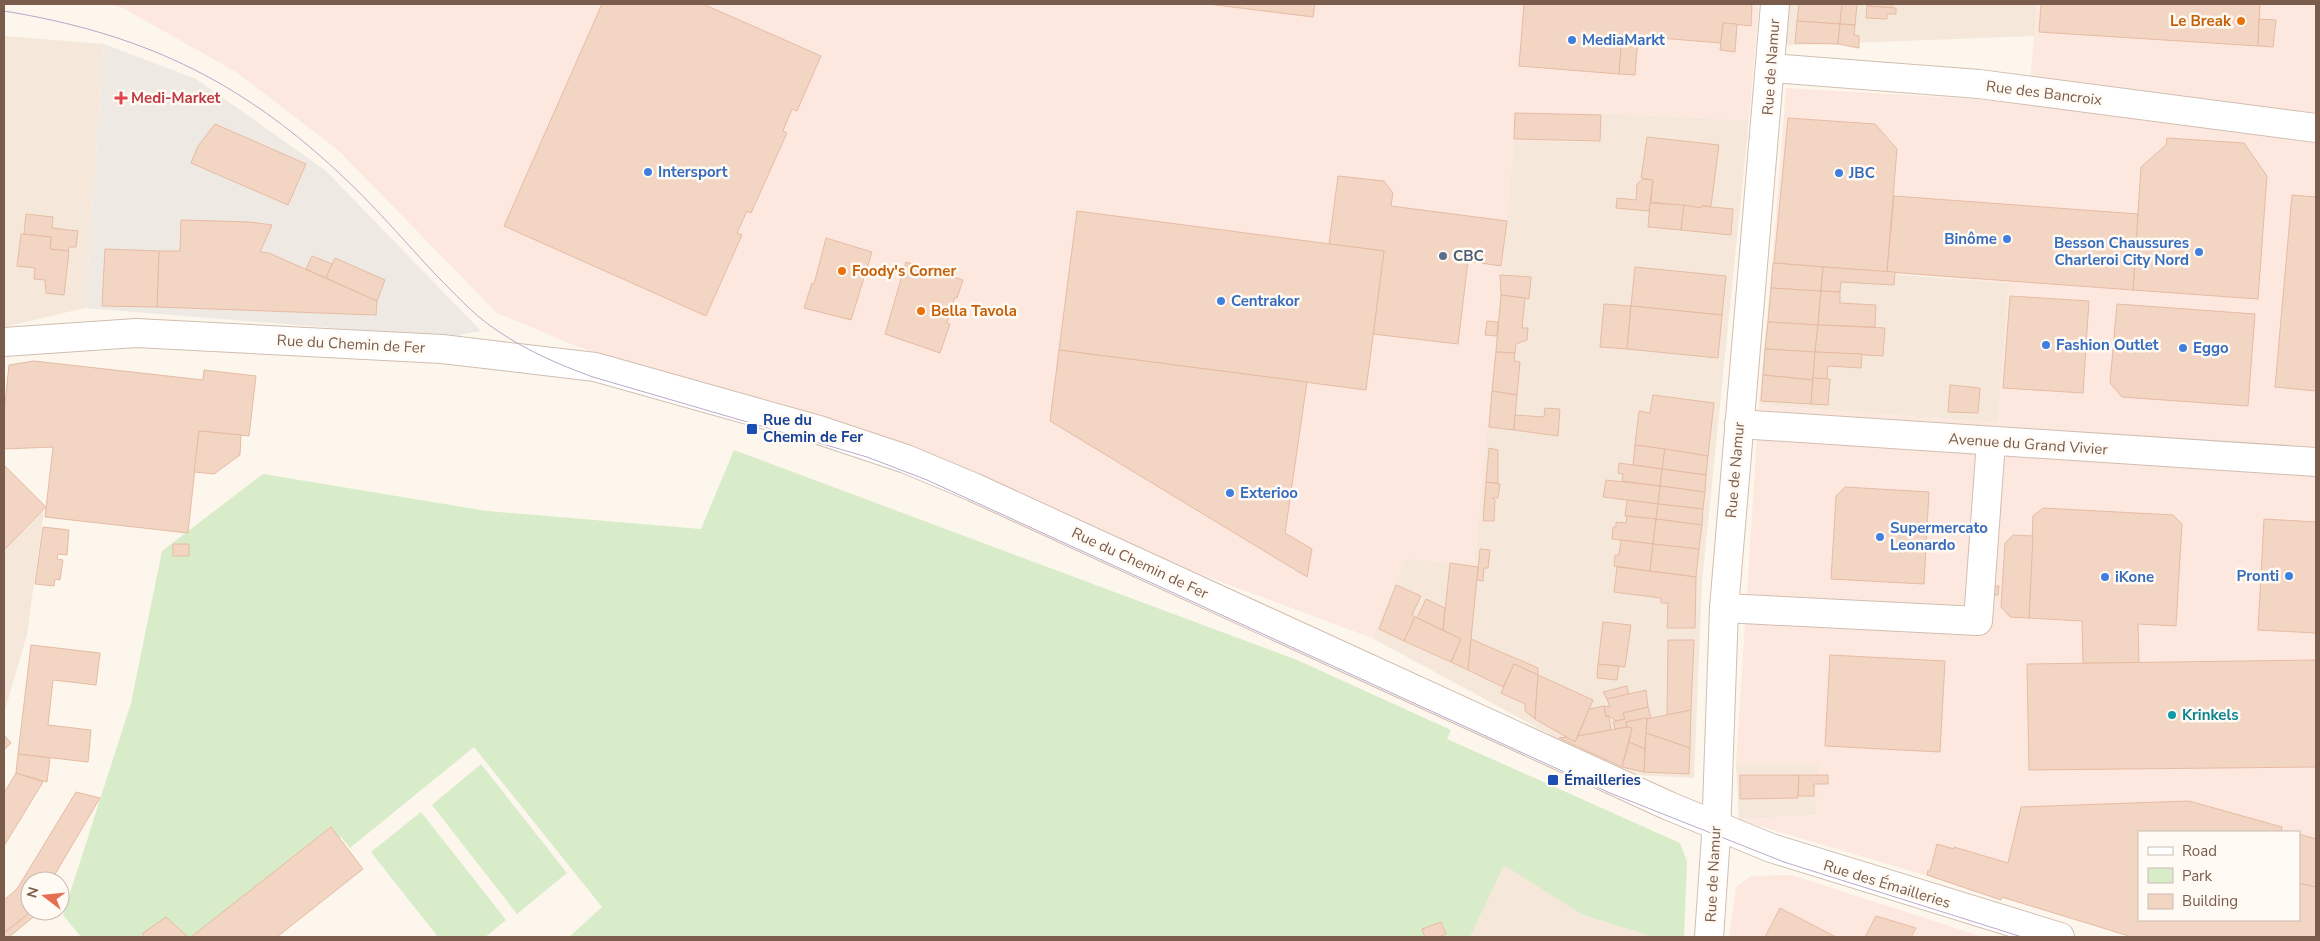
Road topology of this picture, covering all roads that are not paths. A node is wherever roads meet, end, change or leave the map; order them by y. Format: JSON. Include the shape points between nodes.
{"nodes":[{"id":1,"x":1776,"y":4,"type":"edge"},
{"id":2,"x":1771,"y":68,"type":"junction"},
{"id":3,"x":2316,"y":128,"type":"edge"},
{"id":4,"x":4,"y":342,"type":"edge"},
{"id":5,"x":1739,"y":424,"type":"junction"},
{"id":6,"x":1991,"y":441,"type":"junction"},
{"id":7,"x":2316,"y":462,"type":"edge"},
{"id":8,"x":1724,"y":608,"type":"junction"},
{"id":9,"x":1716,"y":825,"type":"junction"},
{"id":10,"x":1709,"y":937,"type":"edge"},
{"id":11,"x":2060,"y":937,"type":"edge"}],
"edges":[{"from":1,"to":2,"type":"street","name":"Rue de Namur"},
{"from":2,"to":3,"type":"street","name":"Rue des Bancroix","via":[[1979,84]]},
{"from":2,"to":5,"type":"street","name":"Rue de Namur"},
{"from":4,"to":9,"type":"street","name":"Rue du Chemin de Fer","via":[[136,333],[442,349],[595,367],[819,430],[948,476],[1593,772]]},
{"from":5,"to":6,"type":"street","name":"Avenue du Grand Vivier"},
{"from":5,"to":8,"type":"street","name":"Rue de Namur"},
{"from":6,"to":7,"type":"street","name":"Avenue du Grand Vivier"},
{"from":6,"to":8,"type":"street","via":[[1978,621]]},
{"from":8,"to":9,"type":"street","name":"Rue de Namur"},
{"from":9,"to":10,"type":"street","name":"Rue de Namur"},
{"from":9,"to":11,"type":"street","name":"Rue des Émailleries","via":[[1771,848]]}]}
